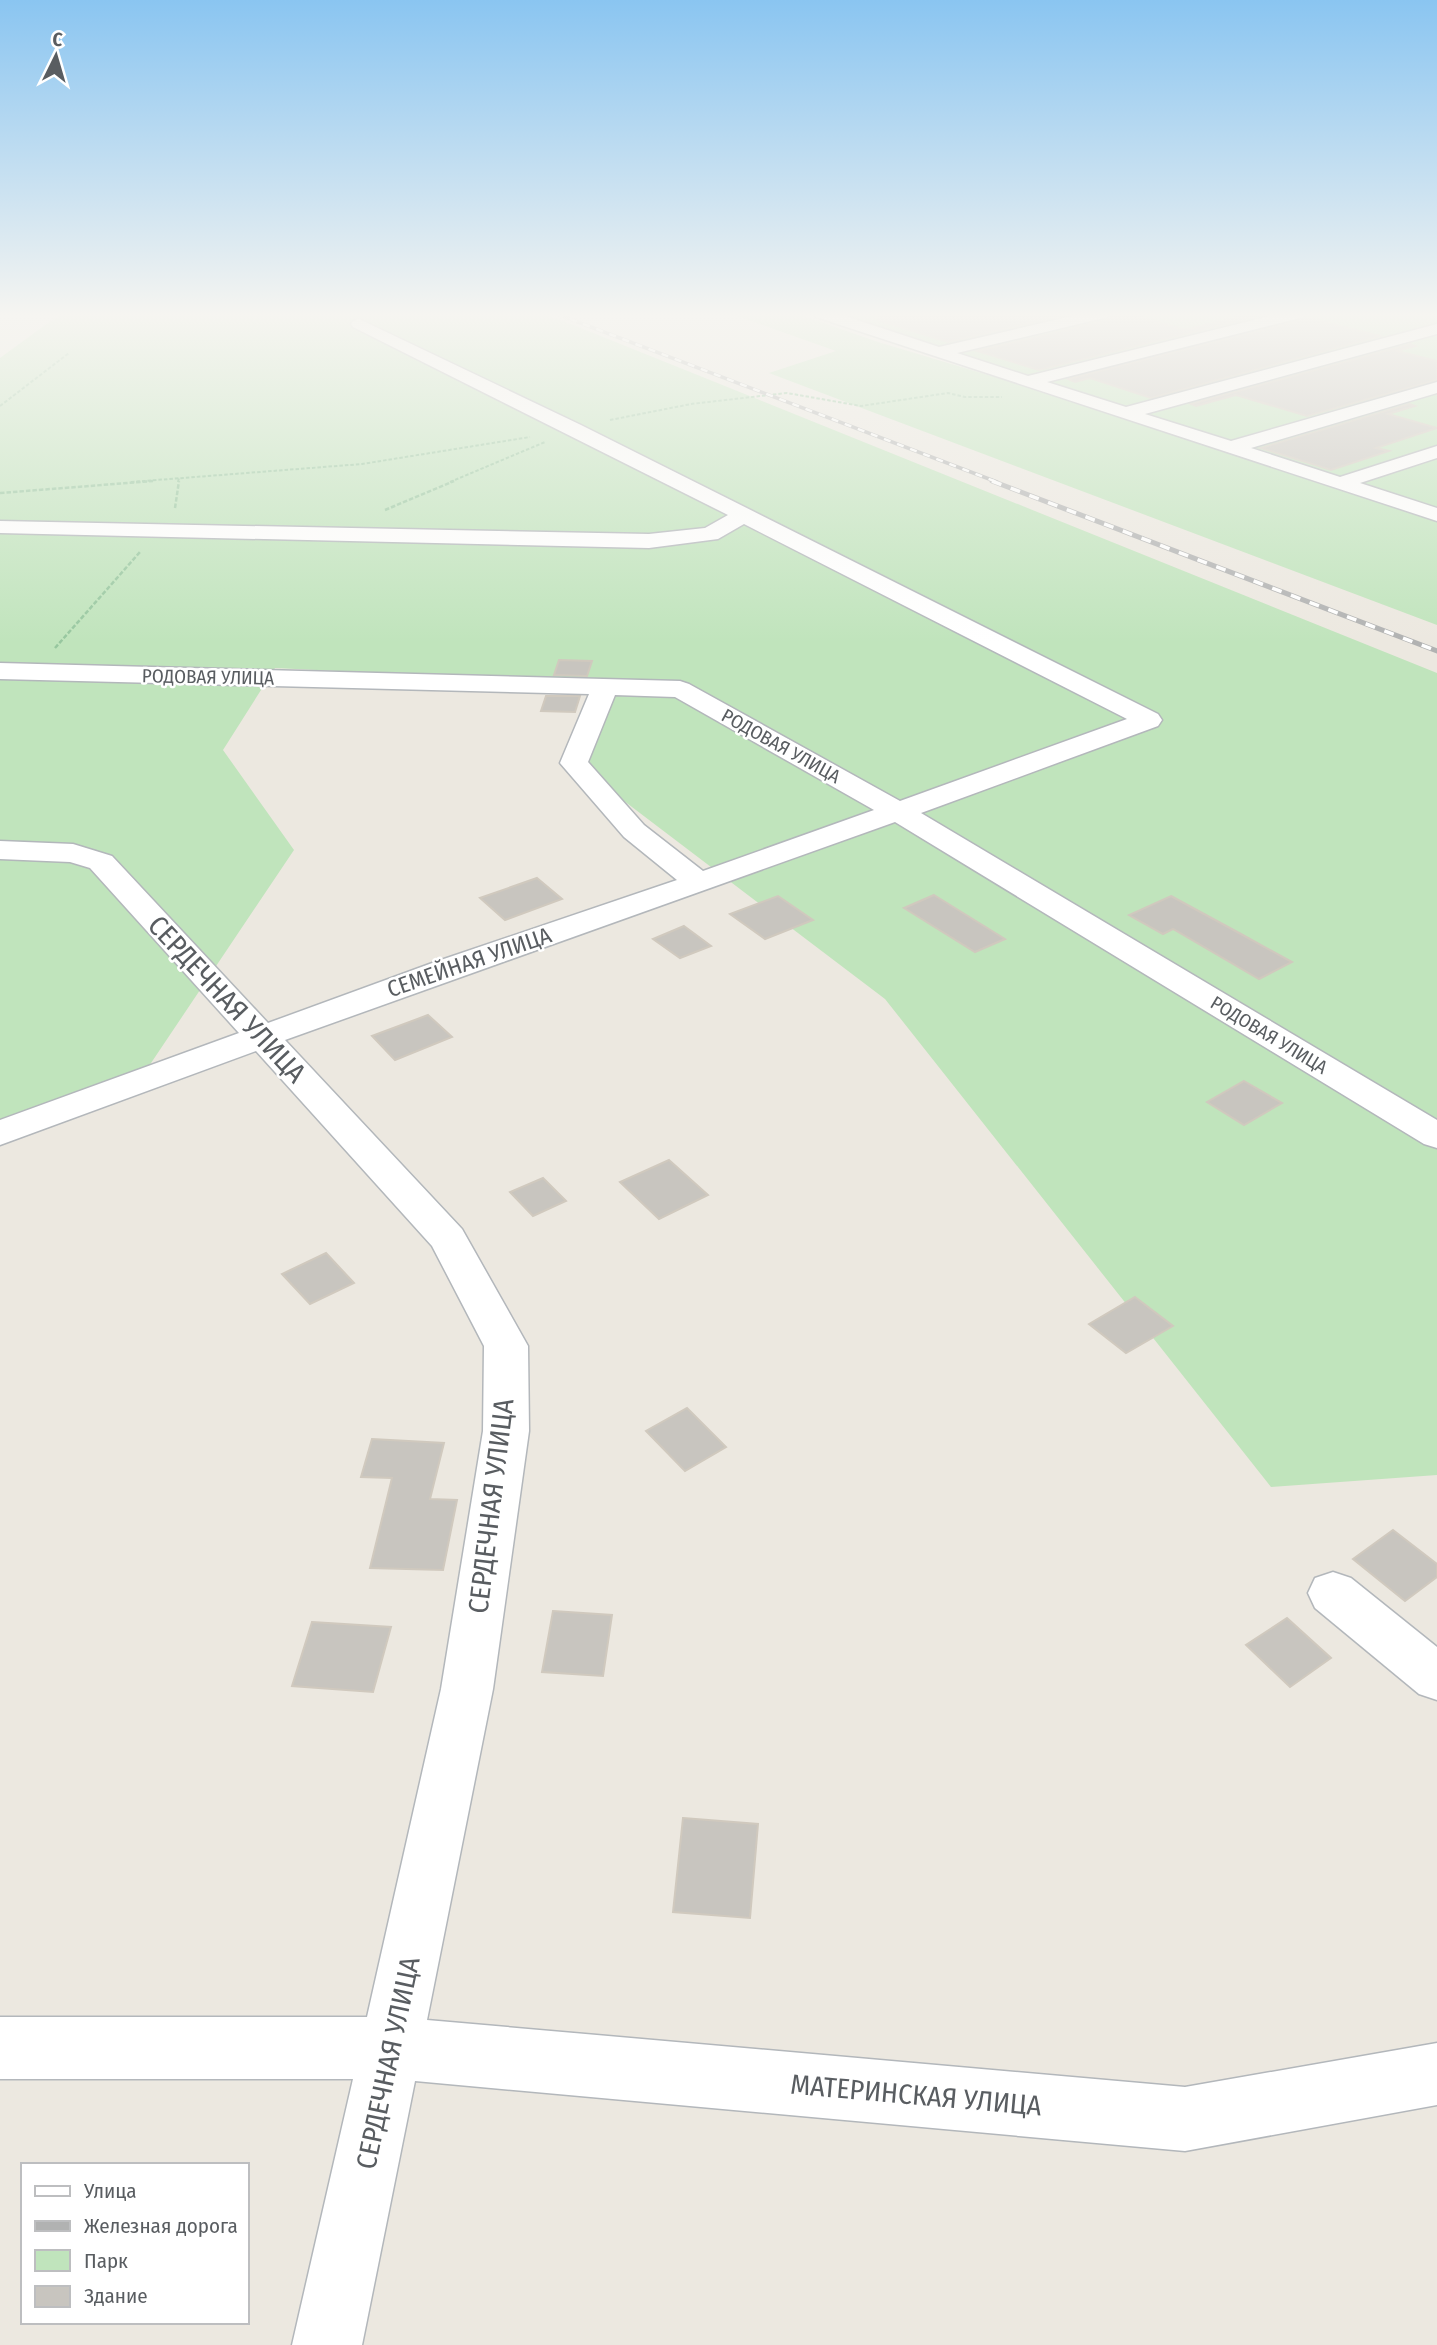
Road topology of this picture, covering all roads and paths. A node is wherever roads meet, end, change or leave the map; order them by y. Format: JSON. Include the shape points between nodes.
{"nodes":[{"id":1,"x":563,"y":423,"type":"edge"},
{"id":2,"x":596,"y":423,"type":"edge"},
{"id":3,"x":1160,"y":423,"type":"edge"},
{"id":4,"x":1313,"y":423,"type":"edge"},
{"id":5,"x":574,"y":429,"type":"junction"},
{"id":6,"x":1233,"y":447,"type":"junction"},
{"id":7,"x":1437,"y":452,"type":"edge"},
{"id":8,"x":179,"y":478,"type":"junction"},
{"id":9,"x":1341,"y":483,"type":"junction"},
{"id":10,"x":0,"y":493,"type":"edge"},
{"id":11,"x":744,"y":515,"type":"junction"},
{"id":12,"x":1437,"y":515,"type":"edge"},
{"id":13,"x":0,"y":527,"type":"edge"},
{"id":14,"x":159,"y":530,"type":"junction"},
{"id":15,"x":335,"y":534,"type":"junction"},
{"id":16,"x":0,"y":671,"type":"edge"},
{"id":17,"x":33,"y":672,"type":"junction"},
{"id":18,"x":604,"y":687,"type":"junction"},
{"id":19,"x":899,"y":812,"type":"junction"},
{"id":20,"x":0,"y":850,"type":"edge"},
{"id":21,"x":699,"y":883,"type":"junction"},
{"id":22,"x":261,"y":1037,"type":"junction"},
{"id":23,"x":0,"y":1133,"type":"edge"},
{"id":24,"x":1437,"y":1136,"type":"edge"},
{"id":25,"x":1333,"y":1593,"type":"dead end"},
{"id":26,"x":1437,"y":1678,"type":"edge"},
{"id":27,"x":0,"y":2048,"type":"edge"},
{"id":28,"x":391,"y":2048,"type":"junction"},
{"id":29,"x":1437,"y":2074,"type":"edge"},
{"id":30,"x":327,"y":2345,"type":"edge"}],
"edges":[{"from":1,"to":5,"type":"street"},
{"from":2,"to":5,"type":"path"},
{"from":3,"to":6,"type":"street"},
{"from":4,"to":6,"type":"street"},
{"from":5,"to":8,"type":"path","via":[[362,464]]},
{"from":5,"to":11,"type":"street"},
{"from":5,"to":15,"type":"path"},
{"from":6,"to":9,"type":"street"},
{"from":7,"to":9,"type":"street"},
{"from":8,"to":10,"type":"path"},
{"from":8,"to":14,"type":"path","via":[[174,513]]},
{"from":9,"to":12,"type":"street"},
{"from":11,"to":15,"type":"street","via":[[710,534],[649,541]]},
{"from":11,"to":19,"type":"street","name":"СЕМЕЙНАЯ УЛИЦА","via":[[1149,720]]},
{"from":13,"to":14,"type":"street"},
{"from":14,"to":15,"type":"street"},
{"from":14,"to":17,"type":"path"},
{"from":16,"to":17,"type":"street","name":"РОДОВАЯ УЛИЦА"},
{"from":17,"to":18,"type":"street","name":"РОДОВАЯ УЛИЦА"},
{"from":18,"to":19,"type":"street","name":"РОДОВАЯ УЛИЦА","via":[[680,689]]},
{"from":18,"to":21,"type":"street","via":[[574,763],[634,831]]},
{"from":19,"to":21,"type":"street","name":"СЕМЕЙНАЯ УЛИЦА"},
{"from":19,"to":24,"type":"street","name":"РОДОВАЯ УЛИЦА"},
{"from":20,"to":22,"type":"street","name":"СЕРДЕЧНАЯ УЛИЦА","via":[[73,853],[101,862]]},
{"from":21,"to":22,"type":"street","name":"СЕМЕЙНАЯ УЛИЦА"},
{"from":22,"to":23,"type":"street","name":"СЕМЕЙНАЯ УЛИЦА"},
{"from":22,"to":28,"type":"street","name":"СЕРДЕЧНАЯ УЛИЦА","via":[[448,1238],[506,1346],[506,1432],[467,1689]]},
{"from":25,"to":26,"type":"street"},
{"from":27,"to":28,"type":"street","name":"МАТЕРИНСКАЯ УЛИЦА"},
{"from":28,"to":29,"type":"street","name":"МАТЕРИНСКАЯ УЛИЦА","via":[[1185,2119]]},
{"from":28,"to":30,"type":"street","name":"СЕРДЕЧНАЯ УЛИЦА"}]}
